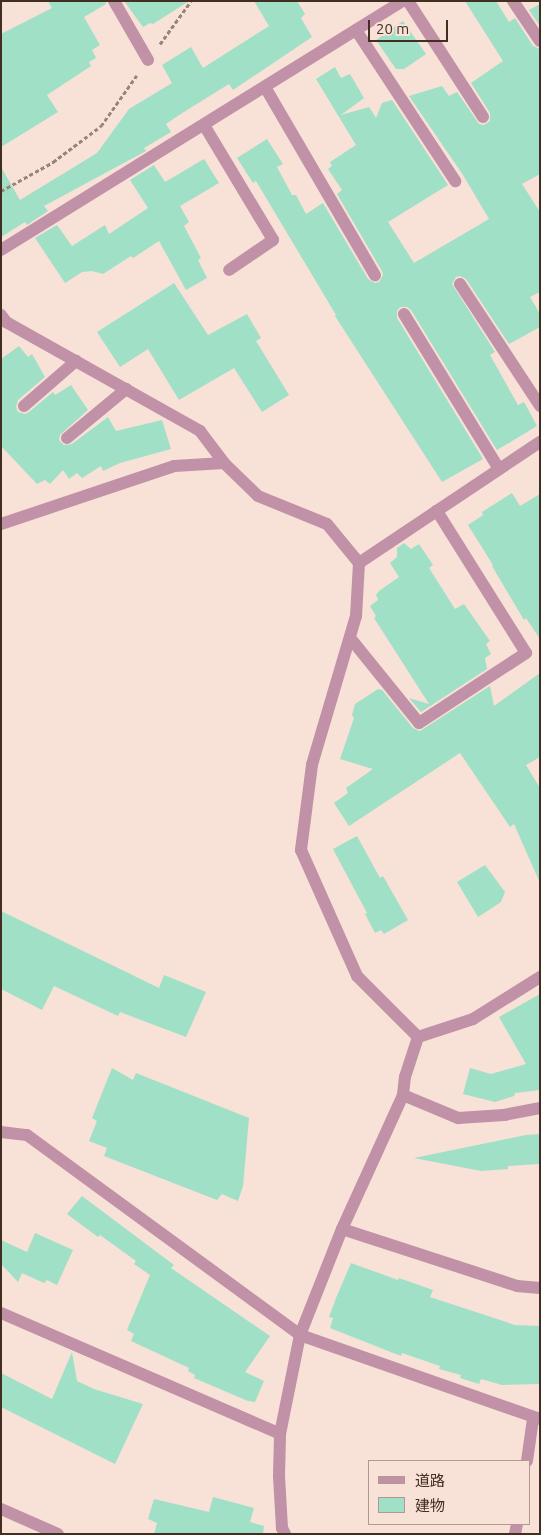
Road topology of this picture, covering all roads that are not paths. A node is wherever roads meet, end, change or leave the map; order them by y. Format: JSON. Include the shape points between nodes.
{"nodes":[{"id":1,"x":114,"y":1,"type":"edge"},
{"id":2,"x":403,"y":1,"type":"edge"},
{"id":3,"x":408,"y":1,"type":"edge"},
{"id":4,"x":513,"y":1,"type":"edge"},
{"id":5,"x":356,"y":30,"type":"junction"},
{"id":6,"x":540,"y":41,"type":"edge"},
{"id":7,"x":148,"y":60,"type":"road end"},
{"id":8,"x":265,"y":87,"type":"junction"},
{"id":9,"x":483,"y":118,"type":"dead end"},
{"id":10,"x":204,"y":125,"type":"junction"},
{"id":11,"x":455,"y":181,"type":"dead end"},
{"id":12,"x":1,"y":250,"type":"edge"},
{"id":13,"x":229,"y":270,"type":"dead end"},
{"id":14,"x":375,"y":275,"type":"dead end"},
{"id":15,"x":460,"y":284,"type":"dead end"},
{"id":16,"x":404,"y":314,"type":"dead end"},
{"id":17,"x":1,"y":315,"type":"edge"},
{"id":18,"x":76,"y":361,"type":"junction"},
{"id":19,"x":126,"y":390,"type":"junction"},
{"id":20,"x":24,"y":406,"type":"dead end"},
{"id":21,"x":540,"y":406,"type":"edge"},
{"id":22,"x":67,"y":438,"type":"dead end"},
{"id":23,"x":540,"y":442,"type":"edge"},
{"id":24,"x":224,"y":463,"type":"junction"},
{"id":25,"x":499,"y":469,"type":"junction"},
{"id":26,"x":437,"y":511,"type":"junction"},
{"id":27,"x":1,"y":524,"type":"edge"},
{"id":28,"x":359,"y":563,"type":"junction"},
{"id":29,"x":351,"y":639,"type":"junction"},
{"id":30,"x":540,"y":977,"type":"edge"},
{"id":31,"x":418,"y":1037,"type":"junction"},
{"id":32,"x":403,"y":1095,"type":"junction"},
{"id":33,"x":540,"y":1108,"type":"edge"},
{"id":34,"x":1,"y":1132,"type":"edge"},
{"id":35,"x":342,"y":1229,"type":"junction"},
{"id":36,"x":540,"y":1288,"type":"edge"},
{"id":37,"x":1,"y":1313,"type":"edge"},
{"id":38,"x":300,"y":1335,"type":"junction"},
{"id":39,"x":537,"y":1419,"type":"edge"},
{"id":40,"x":280,"y":1434,"type":"junction"},
{"id":41,"x":527,"y":1460,"type":"edge"},
{"id":42,"x":1,"y":1509,"type":"edge"},
{"id":43,"x":58,"y":1534,"type":"edge"},
{"id":44,"x":284,"y":1534,"type":"edge"}],
"edges":[{"from":1,"to":7,"type":"street"},
{"from":2,"to":5,"type":"street"},
{"from":3,"to":9,"type":"street"},
{"from":4,"to":6,"type":"street"},
{"from":5,"to":8,"type":"street"},
{"from":5,"to":11,"type":"street"},
{"from":8,"to":10,"type":"street"},
{"from":8,"to":14,"type":"street"},
{"from":10,"to":12,"type":"street"},
{"from":10,"to":13,"type":"street","via":[[273,240]]},
{"from":15,"to":21,"type":"street"},
{"from":16,"to":25,"type":"street"},
{"from":17,"to":18,"type":"street","via":[[6,322]]},
{"from":18,"to":19,"type":"street"},
{"from":18,"to":20,"type":"street"},
{"from":19,"to":22,"type":"street"},
{"from":19,"to":24,"type":"street","via":[[200,431]]},
{"from":23,"to":25,"type":"street"},
{"from":24,"to":27,"type":"street","via":[[174,466]]},
{"from":24,"to":28,"type":"street","via":[[258,496],[327,524]]},
{"from":25,"to":26,"type":"street"},
{"from":26,"to":28,"type":"street"},
{"from":26,"to":29,"type":"street","via":[[526,653],[419,724]]},
{"from":28,"to":29,"type":"street","via":[[356,616]]},
{"from":29,"to":31,"type":"street","via":[[312,765],[301,850],[357,976]]},
{"from":30,"to":31,"type":"street","via":[[473,1019]]},
{"from":31,"to":32,"type":"street"},
{"from":32,"to":33,"type":"street","via":[[458,1118],[504,1115]]},
{"from":32,"to":35,"type":"street"},
{"from":34,"to":38,"type":"street","via":[[27,1135]]},
{"from":35,"to":36,"type":"street","via":[[517,1286]]},
{"from":35,"to":38,"type":"street"},
{"from":37,"to":40,"type":"street"},
{"from":38,"to":39,"type":"street"},
{"from":38,"to":40,"type":"street"},
{"from":39,"to":41,"type":"street"},
{"from":40,"to":44,"type":"street","via":[[279,1476]]},
{"from":42,"to":43,"type":"street"}]}
